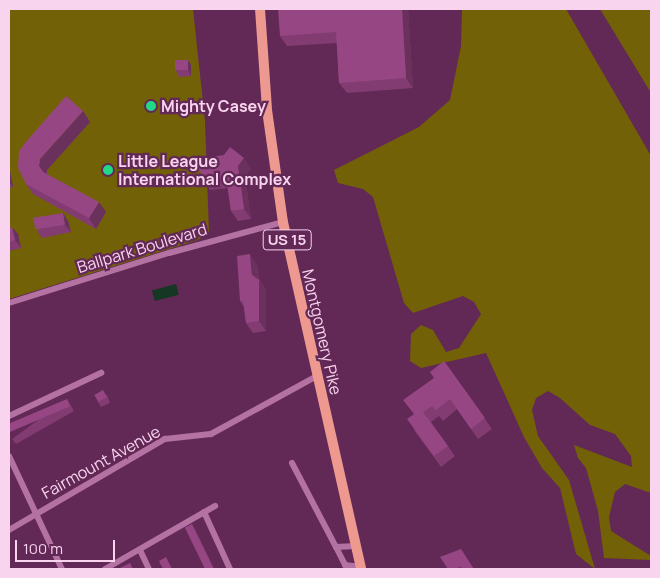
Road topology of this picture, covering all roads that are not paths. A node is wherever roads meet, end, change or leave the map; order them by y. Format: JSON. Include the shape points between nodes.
{"nodes":[{"id":1,"x":260,"y":9,"type":"edge"},
{"id":2,"x":283,"y":222,"type":"junction"},
{"id":3,"x":9,"y":303,"type":"edge"},
{"id":4,"x":101,"y":373,"type":"dead end"},
{"id":5,"x":317,"y":376,"type":"junction"},
{"id":6,"x":9,"y":416,"type":"edge"},
{"id":7,"x":9,"y":456,"type":"edge"},
{"id":8,"x":292,"y":463,"type":"dead end"},
{"id":9,"x":215,"y":506,"type":"dead end"},
{"id":10,"x":204,"y":512,"type":"junction"},
{"id":11,"x":36,"y":514,"type":"junction"},
{"id":12,"x":9,"y":530,"type":"edge"},
{"id":13,"x":356,"y":546,"type":"junction"},
{"id":14,"x":336,"y":547,"type":"junction"},
{"id":15,"x":140,"y":550,"type":"junction"},
{"id":16,"x":361,"y":568,"type":"edge"},
{"id":17,"x":62,"y":569,"type":"edge"},
{"id":18,"x":105,"y":569,"type":"edge"},
{"id":19,"x":149,"y":569,"type":"edge"},
{"id":20,"x":230,"y":569,"type":"edge"}],
"edges":[{"from":1,"to":2,"type":"highway","name":"Montgomery Pike","number":"US 15","via":[[267,110]]},
{"from":2,"to":3,"type":"street","name":"Ballpark Boulevard","via":[[168,253]]},
{"from":2,"to":5,"type":"highway","name":"Montgomery Pike","number":"US 15"},
{"from":4,"to":6,"type":"street"},
{"from":5,"to":11,"type":"street","name":"Fairmount Avenue","via":[[211,434],[165,439]]},
{"from":5,"to":13,"type":"highway","name":"Montgomery Pike","number":"US 15"},
{"from":7,"to":11,"type":"street"},
{"from":8,"to":14,"type":"street"},
{"from":9,"to":10,"type":"street"},
{"from":10,"to":15,"type":"street"},
{"from":10,"to":20,"type":"street"},
{"from":11,"to":12,"type":"street","name":"Fairmount Avenue"},
{"from":11,"to":17,"type":"street"},
{"from":13,"to":14,"type":"street"},
{"from":13,"to":16,"type":"highway","name":"Montgomery Pike","number":"US 15"},
{"from":14,"to":16,"type":"street","via":[[345,565]]},
{"from":15,"to":18,"type":"street"},
{"from":15,"to":19,"type":"street"}]}
